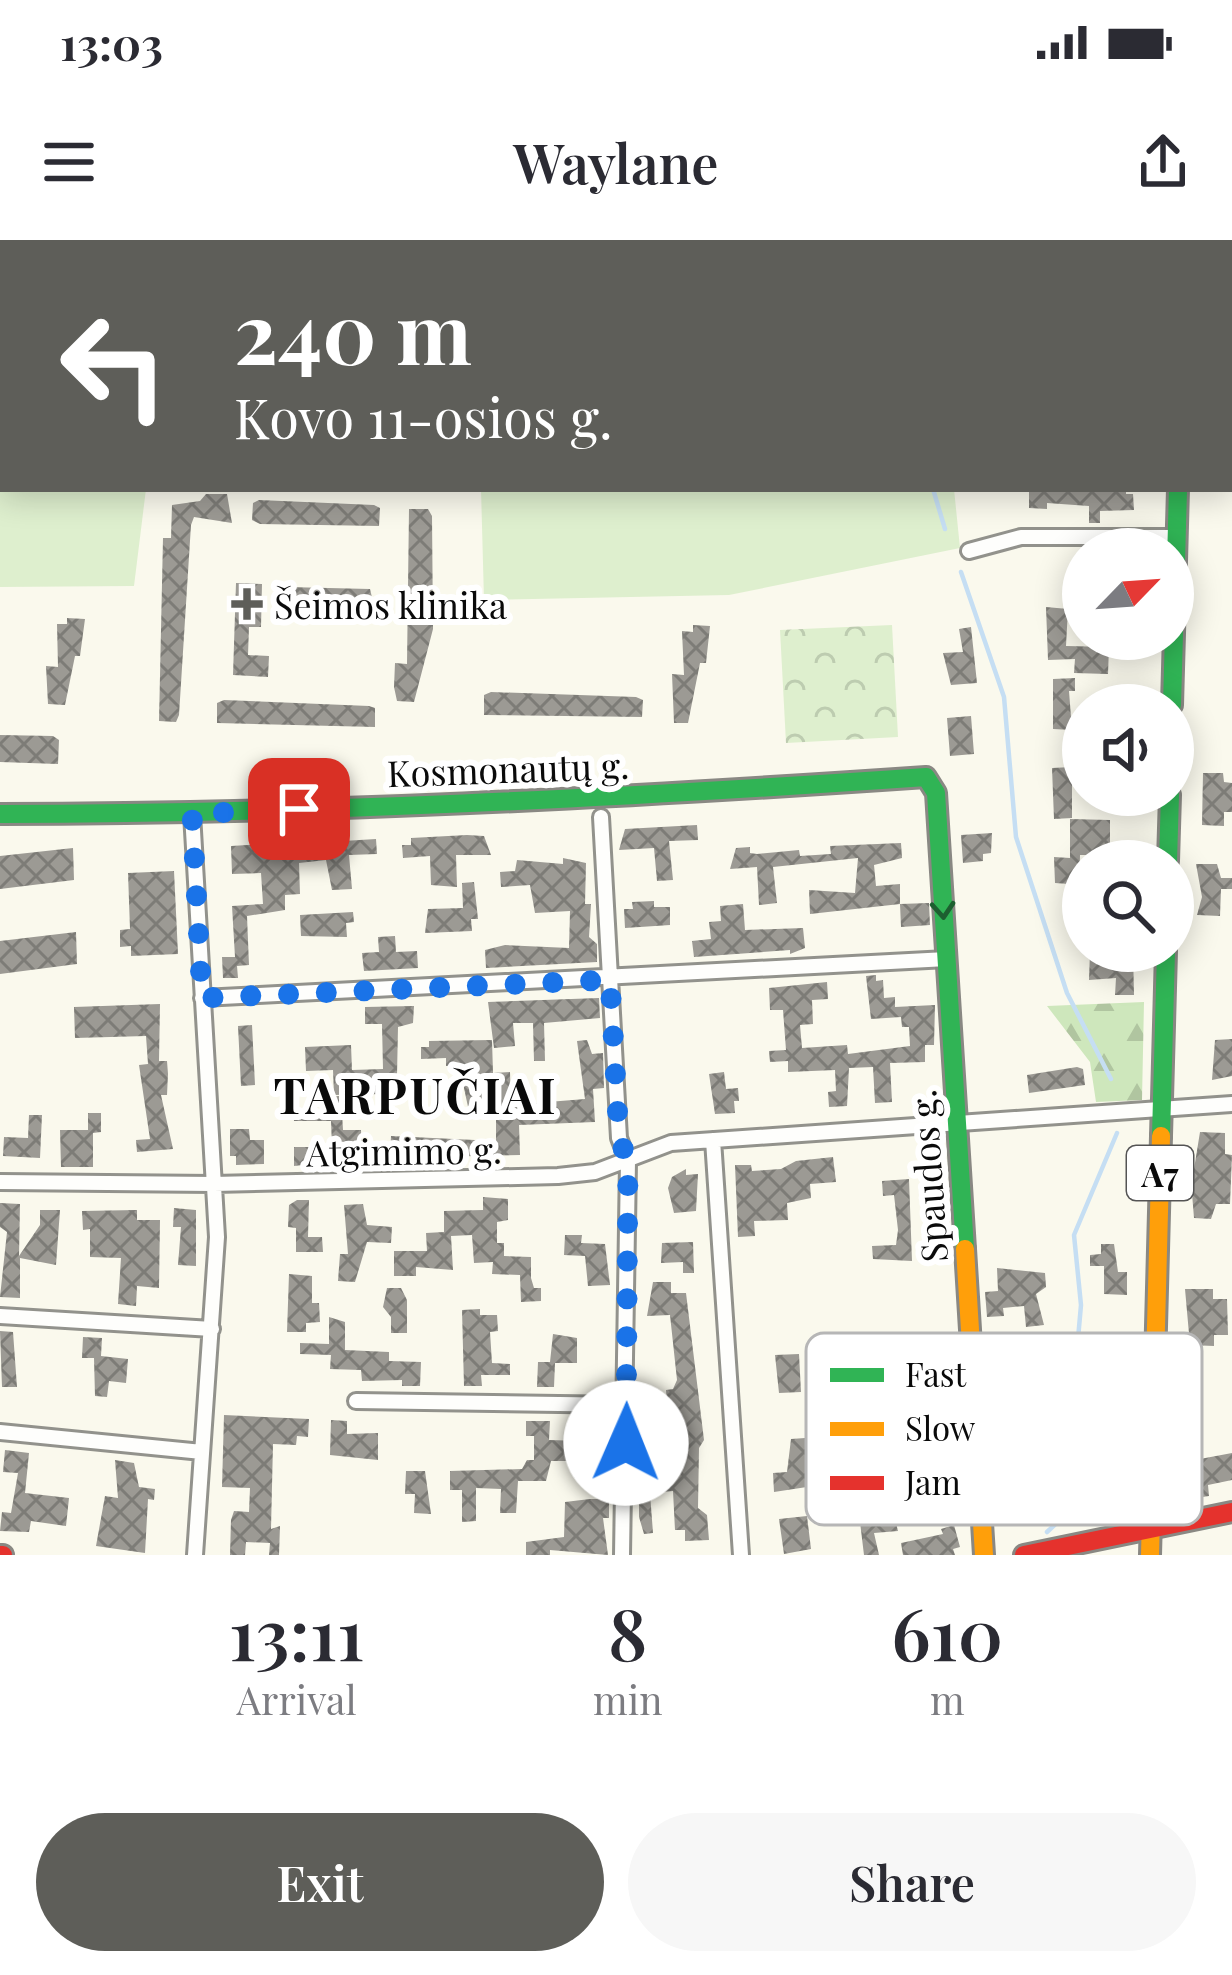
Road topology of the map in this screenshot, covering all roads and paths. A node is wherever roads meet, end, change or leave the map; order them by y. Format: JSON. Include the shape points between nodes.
{"nodes":[{"id":1,"x":1178,"y":492,"type":"edge"},
{"id":2,"x":1177,"y":528,"type":"edge"},
{"id":3,"x":1062,"y":537,"type":"edge"},
{"id":4,"x":969,"y":550,"type":"dead end"},
{"id":5,"x":931,"y":785,"type":"joint"},
{"id":6,"x":0,"y":814,"type":"edge"},
{"id":7,"x":192,"y":814,"type":"junction"},
{"id":8,"x":601,"y":817,"type":"dead end"},
{"id":9,"x":946,"y":959,"type":"junction"},
{"id":10,"x":1165,"y":972,"type":"edge"},
{"id":11,"x":610,"y":980,"type":"junction"},
{"id":12,"x":202,"y":998,"type":"junction"},
{"id":13,"x":1232,"y":1103,"type":"edge"},
{"id":14,"x":1161,"y":1109,"type":"junction"},
{"id":15,"x":957,"y":1122,"type":"junction"},
{"id":16,"x":713,"y":1140,"type":"junction"},
{"id":17,"x":628,"y":1161,"type":"junction"},
{"id":18,"x":0,"y":1182,"type":"edge"},
{"id":19,"x":214,"y":1184,"type":"junction"},
{"id":20,"x":0,"y":1316,"type":"edge"},
{"id":21,"x":212,"y":1329,"type":"junction"},
{"id":22,"x":970,"y":1333,"type":"edge"},
{"id":23,"x":1155,"y":1333,"type":"edge"},
{"id":24,"x":356,"y":1402,"type":"dead end"},
{"id":25,"x":628,"y":1405,"type":"junction"},
{"id":26,"x":0,"y":1432,"type":"edge"},
{"id":27,"x":202,"y":1452,"type":"junction"},
{"id":28,"x":1232,"y":1512,"type":"edge"},
{"id":29,"x":1202,"y":1518,"type":"edge"},
{"id":30,"x":982,"y":1525,"type":"edge"},
{"id":31,"x":1150,"y":1525,"type":"edge"},
{"id":32,"x":1165,"y":1525,"type":"edge"},
{"id":33,"x":1150,"y":1528,"type":"junction"},
{"id":34,"x":195,"y":1555,"type":"edge"},
{"id":35,"x":622,"y":1555,"type":"edge"},
{"id":36,"x":741,"y":1555,"type":"edge"},
{"id":37,"x":984,"y":1555,"type":"edge"},
{"id":38,"x":1024,"y":1555,"type":"edge"},
{"id":39,"x":1150,"y":1555,"type":"edge"}],
"edges":[{"from":1,"to":2,"type":"main road"},
{"from":3,"to":4,"type":"street"},
{"from":5,"to":7,"type":"main road","name":"Kosmonautų g."},
{"from":5,"to":9,"type":"main road","name":"Spaudos g.","one_way":true},
{"from":6,"to":7,"type":"main road","name":"Kosmonautų g."},
{"from":7,"to":12,"type":"street"},
{"from":8,"to":11,"type":"street"},
{"from":9,"to":11,"type":"street"},
{"from":9,"to":15,"type":"main road","name":"Spaudos g."},
{"from":10,"to":14,"type":"main road","number":"A7"},
{"from":11,"to":12,"type":"street"},
{"from":11,"to":17,"type":"street","via":[[619,1138]]},
{"from":12,"to":19,"type":"street"},
{"from":13,"to":14,"type":"street","name":"Atgimimo g."},
{"from":14,"to":15,"type":"street","name":"Atgimimo g."},
{"from":14,"to":23,"type":"main road","number":"A7"},
{"from":15,"to":16,"type":"street","name":"Atgimimo g."},
{"from":15,"to":22,"type":"main road","name":"Spaudos g."},
{"from":16,"to":17,"type":"street","name":"Atgimimo g.","via":[[671,1143]]},
{"from":16,"to":36,"type":"street"},
{"from":17,"to":19,"type":"street","name":"Atgimimo g.","via":[[558,1176]]},
{"from":17,"to":25,"type":"street"},
{"from":18,"to":19,"type":"street","name":"Atgimimo g."},
{"from":19,"to":21,"type":"street"},
{"from":20,"to":21,"type":"street"},
{"from":21,"to":27,"type":"street"},
{"from":24,"to":25,"type":"street"},
{"from":25,"to":35,"type":"street"},
{"from":26,"to":27,"type":"street"},
{"from":27,"to":34,"type":"street"},
{"from":28,"to":29,"type":"main road"},
{"from":30,"to":37,"type":"main road","name":"Spaudos g."},
{"from":31,"to":33,"type":"main road","number":"A7"},
{"from":32,"to":33,"type":"main road"},
{"from":33,"to":38,"type":"main road"},
{"from":33,"to":39,"type":"main road","number":"A7"}]}
